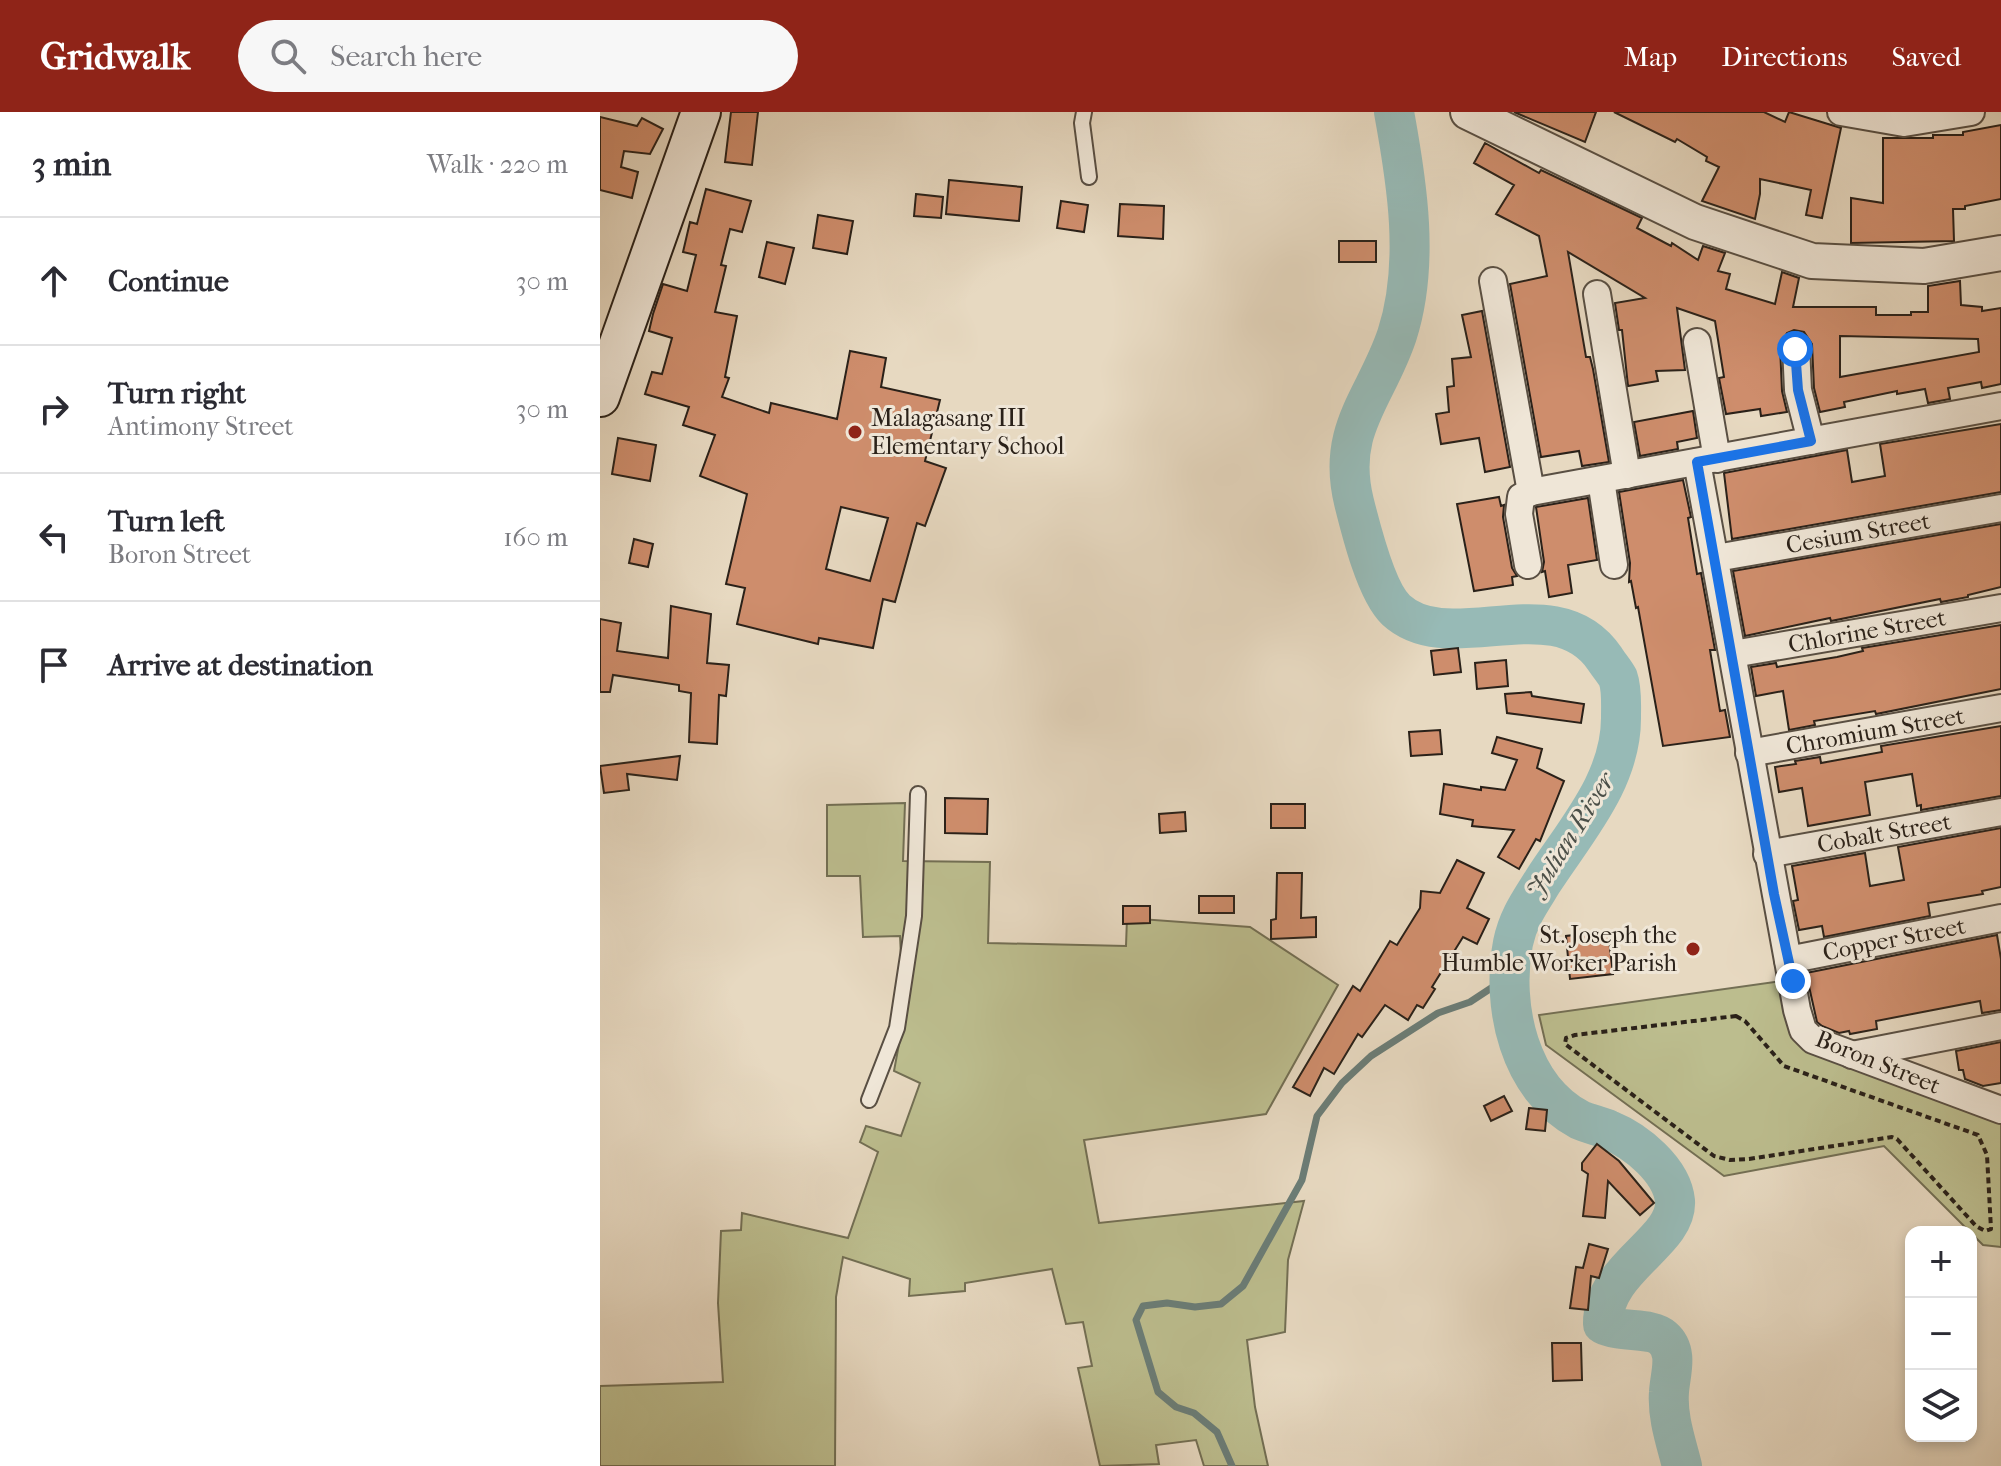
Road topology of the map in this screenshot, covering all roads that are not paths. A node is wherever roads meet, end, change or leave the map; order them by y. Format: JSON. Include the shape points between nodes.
{"nodes":[{"id":1,"x":701,"y":112,"type":"edge"},
{"id":2,"x":1084,"y":112,"type":"edge"},
{"id":3,"x":1468,"y":112,"type":"edge"},
{"id":4,"x":1841,"y":112,"type":"edge"},
{"id":5,"x":1971,"y":112,"type":"edge"},
{"id":6,"x":1903,"y":117,"type":"edge"},
{"id":7,"x":1089,"y":177,"type":"dead end"},
{"id":8,"x":2001,"y":253,"type":"edge"},
{"id":9,"x":1493,"y":281,"type":"dead end"},
{"id":10,"x":1597,"y":294,"type":"dead end"},
{"id":11,"x":1697,"y":342,"type":"dead end"},
{"id":12,"x":1796,"y":346,"type":"dead end"},
{"id":13,"x":600,"y":397,"type":"edge"},
{"id":14,"x":2001,"y":406,"type":"edge"},
{"id":15,"x":1811,"y":441,"type":"junction"},
{"id":16,"x":1707,"y":460,"type":"junction"},
{"id":17,"x":1614,"y":477,"type":"junction"},
{"id":18,"x":1531,"y":492,"type":"junction"},
{"id":19,"x":2001,"y":508,"type":"edge"},
{"id":20,"x":1716,"y":558,"type":"junction"},
{"id":21,"x":1528,"y":565,"type":"dead end"},
{"id":22,"x":1614,"y":565,"type":"dead end"},
{"id":23,"x":2001,"y":608,"type":"edge"},
{"id":24,"x":1733,"y":654,"type":"junction"},
{"id":25,"x":2001,"y":708,"type":"edge"},
{"id":26,"x":1749,"y":753,"type":"junction"},
{"id":27,"x":918,"y":794,"type":"dead end"},
{"id":28,"x":2001,"y":812,"type":"edge"},
{"id":29,"x":1767,"y":854,"type":"junction"},
{"id":30,"x":2001,"y":918,"type":"edge"},
{"id":31,"x":1788,"y":960,"type":"junction"},
{"id":32,"x":2001,"y":1026,"type":"edge"},
{"id":33,"x":1852,"y":1055,"type":"junction"},
{"id":34,"x":869,"y":1100,"type":"dead end"},
{"id":35,"x":2001,"y":1110,"type":"edge"}],
"edges":[{"from":1,"to":13,"type":"main road"},
{"from":2,"to":7,"type":"lane"},
{"from":3,"to":8,"type":"street","via":[[1695,222],[1812,261],[1924,266]]},
{"from":4,"to":6,"type":"street"},
{"from":5,"to":6,"type":"street"},
{"from":9,"to":18,"type":"street"},
{"from":10,"to":17,"type":"street"},
{"from":11,"to":16,"type":"street","name":"Boron Street"},
{"from":12,"to":15,"type":"street","via":[[1798,390]]},
{"from":14,"to":15,"type":"street"},
{"from":15,"to":16,"type":"street"},
{"from":16,"to":17,"type":"street"},
{"from":16,"to":20,"type":"street","name":"Boron Street"},
{"from":17,"to":18,"type":"street"},
{"from":17,"to":22,"type":"street"},
{"from":18,"to":21,"type":"street","via":[[1521,497],[1519,514]]},
{"from":19,"to":20,"type":"street","name":"Cesium Street"},
{"from":20,"to":24,"type":"street","name":"Boron Street"},
{"from":23,"to":24,"type":"street","name":"Chlorine Street"},
{"from":24,"to":26,"type":"street","name":"Boron Street"},
{"from":25,"to":26,"type":"street","name":"Chromium Street"},
{"from":26,"to":29,"type":"street","name":"Boron Street"},
{"from":27,"to":34,"type":"lane","via":[[914,916],[897,1028]]},
{"from":28,"to":29,"type":"street","name":"Cobalt Street"},
{"from":29,"to":31,"type":"street","name":"Boron Street"},
{"from":30,"to":31,"type":"street","name":"Copper Street"},
{"from":31,"to":33,"type":"street","name":"Boron Street","via":[[1803,1030],[1813,1040]]},
{"from":32,"to":33,"type":"street"},
{"from":33,"to":35,"type":"street","name":"Boron Street"}]}
